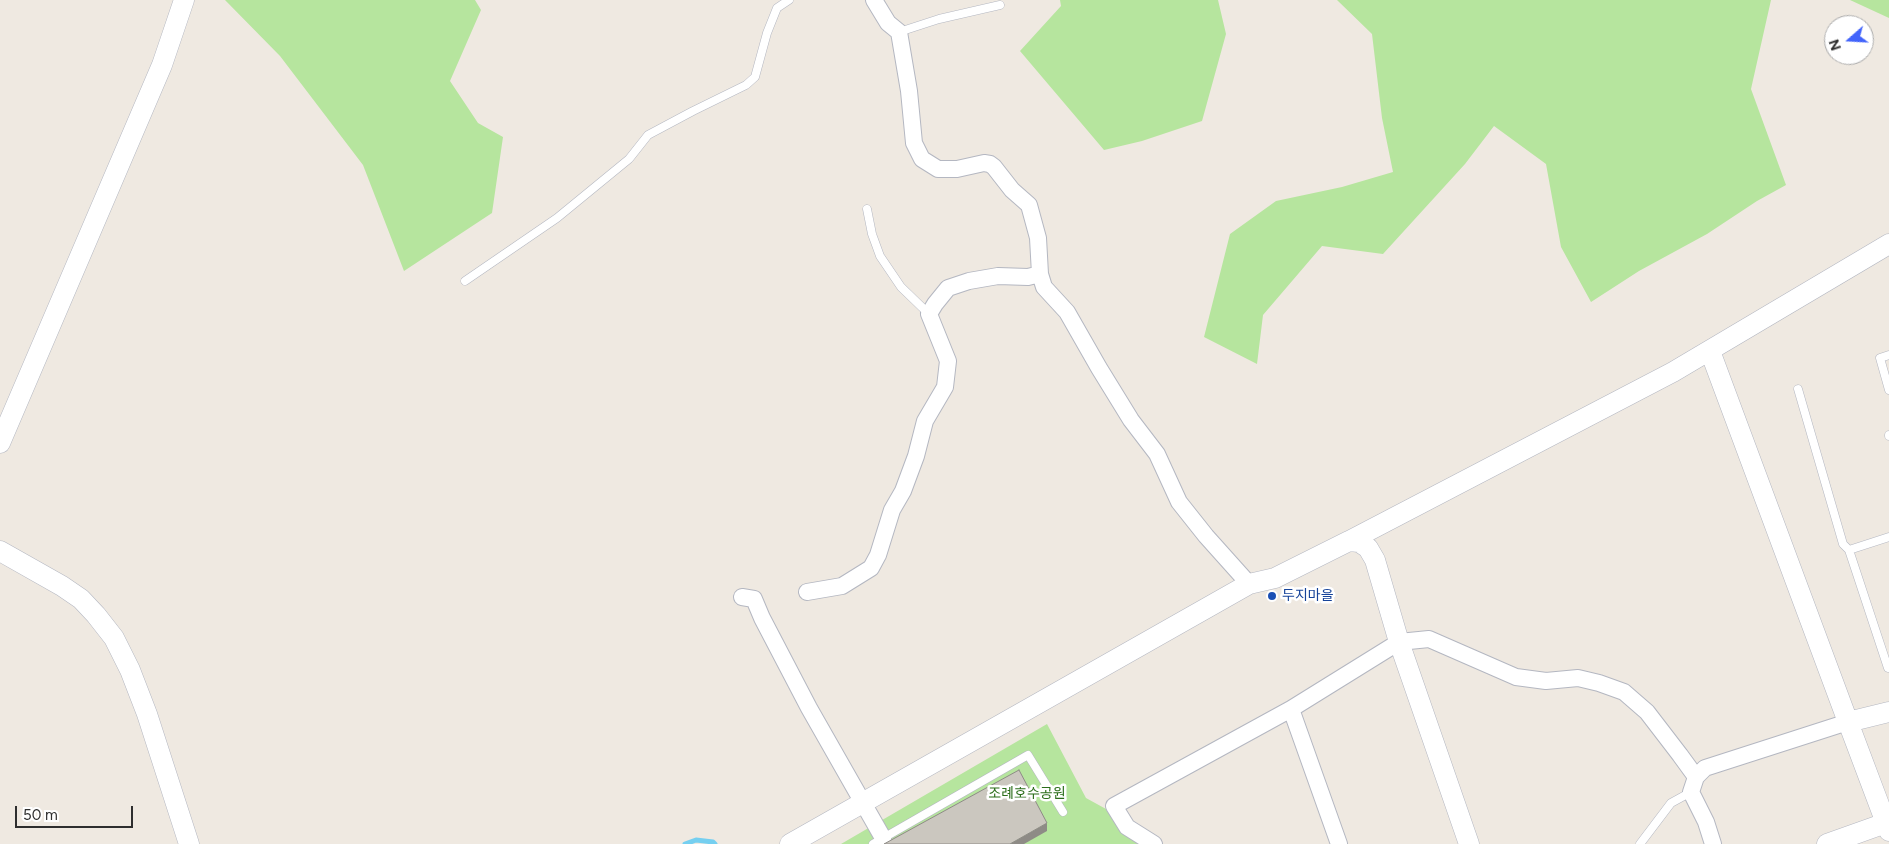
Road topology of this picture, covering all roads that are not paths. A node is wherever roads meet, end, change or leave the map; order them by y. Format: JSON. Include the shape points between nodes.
{"nodes":[{"id":1,"x":184,"y":0,"type":"edge"},
{"id":2,"x":789,"y":0,"type":"edge"},
{"id":3,"x":874,"y":0,"type":"edge"},
{"id":4,"x":1000,"y":5,"type":"dead end"},
{"id":5,"x":900,"y":32,"type":"junction"},
{"id":6,"x":867,"y":209,"type":"dead end"},
{"id":7,"x":1889,"y":244,"type":"edge"},
{"id":8,"x":1040,"y":274,"type":"junction"},
{"id":9,"x":465,"y":281,"type":"dead end"},
{"id":10,"x":929,"y":314,"type":"junction"},
{"id":11,"x":1710,"y":350,"type":"junction"},
{"id":12,"x":1889,"y":355,"type":"edge"},
{"id":13,"x":1798,"y":390,"type":"dead end"},
{"id":14,"x":1889,"y":390,"type":"edge"},
{"id":15,"x":0,"y":443,"type":"edge"},
{"id":16,"x":1889,"y":537,"type":"edge"},
{"id":17,"x":1349,"y":541,"type":"junction"},
{"id":18,"x":1849,"y":550,"type":"junction"},
{"id":19,"x":0,"y":551,"type":"edge"},
{"id":20,"x":1248,"y":584,"type":"junction"},
{"id":21,"x":807,"y":592,"type":"dead end"},
{"id":22,"x":742,"y":597,"type":"dead end"},
{"id":23,"x":1399,"y":642,"type":"junction"},
{"id":24,"x":1888,"y":668,"type":"edge"},
{"id":25,"x":1291,"y":709,"type":"junction"},
{"id":26,"x":1889,"y":712,"type":"edge"},
{"id":27,"x":1848,"y":722,"type":"junction"},
{"id":28,"x":1693,"y":785,"type":"junction"},
{"id":29,"x":864,"y":804,"type":"junction"},
{"id":30,"x":1063,"y":812,"type":"dead end"},
{"id":31,"x":1888,"y":827,"type":"edge"},
{"id":32,"x":878,"y":841,"type":"edge"},
{"id":33,"x":189,"y":844,"type":"edge"},
{"id":34,"x":790,"y":844,"type":"edge"},
{"id":35,"x":1154,"y":844,"type":"edge"},
{"id":36,"x":1339,"y":844,"type":"edge"},
{"id":37,"x":1470,"y":844,"type":"edge"},
{"id":38,"x":1640,"y":844,"type":"edge"},
{"id":39,"x":1713,"y":844,"type":"edge"},
{"id":40,"x":1827,"y":844,"type":"edge"}],
"edges":[{"from":1,"to":15,"type":"street","via":[[162,65]]},
{"from":2,"to":9,"type":"lane","via":[[777,8],[755,77],[746,85],[648,135],[629,158],[557,218]]},
{"from":3,"to":5,"type":"street","via":[[888,23]]},
{"from":4,"to":5,"type":"lane","via":[[939,18]]},
{"from":5,"to":8,"type":"street","via":[[914,143],[922,159],[938,169],[984,163],[994,167],[1029,205],[1038,238]]},
{"from":6,"to":10,"type":"lane","via":[[880,256],[901,288]]},
{"from":7,"to":11,"type":"street"},
{"from":8,"to":10,"type":"street","via":[[998,276],[948,288]]},
{"from":8,"to":20,"type":"street","via":[[1044,288],[1067,312],[1131,420],[1157,454],[1179,502]]},
{"from":10,"to":21,"type":"street","via":[[948,361],[945,387],[925,421],[916,456],[892,510],[878,555],[872,568],[842,586]]},
{"from":11,"to":17,"type":"street"},
{"from":11,"to":27,"type":"street"},
{"from":12,"to":14,"type":"lane","via":[[1880,358]]},
{"from":13,"to":18,"type":"lane","via":[[1843,544]]},
{"from":16,"to":18,"type":"lane"},
{"from":17,"to":20,"type":"street","via":[[1275,578]]},
{"from":17,"to":23,"type":"street","via":[[1359,542],[1368,548],[1375,560]]},
{"from":18,"to":24,"type":"lane"},
{"from":19,"to":33,"type":"street","via":[[81,599],[114,638],[147,714]]},
{"from":20,"to":29,"type":"street"},
{"from":22,"to":29,"type":"street","via":[[754,599]]},
{"from":23,"to":25,"type":"street"},
{"from":23,"to":28,"type":"street","via":[[1429,639],[1516,677],[1546,681],[1578,678],[1624,692],[1647,712],[1680,754]]},
{"from":23,"to":37,"type":"street"},
{"from":25,"to":35,"type":"street","via":[[1114,806],[1127,827]]},
{"from":25,"to":36,"type":"street"},
{"from":26,"to":27,"type":"street"},
{"from":27,"to":28,"type":"street","via":[[1705,768]]},
{"from":27,"to":31,"type":"street"},
{"from":28,"to":38,"type":"lane","via":[[1671,803]]},
{"from":28,"to":39,"type":"street"},
{"from":29,"to":32,"type":"street"},
{"from":29,"to":34,"type":"street"},
{"from":30,"to":32,"type":"lane","via":[[1028,755]]},
{"from":31,"to":40,"type":"street"}]}
